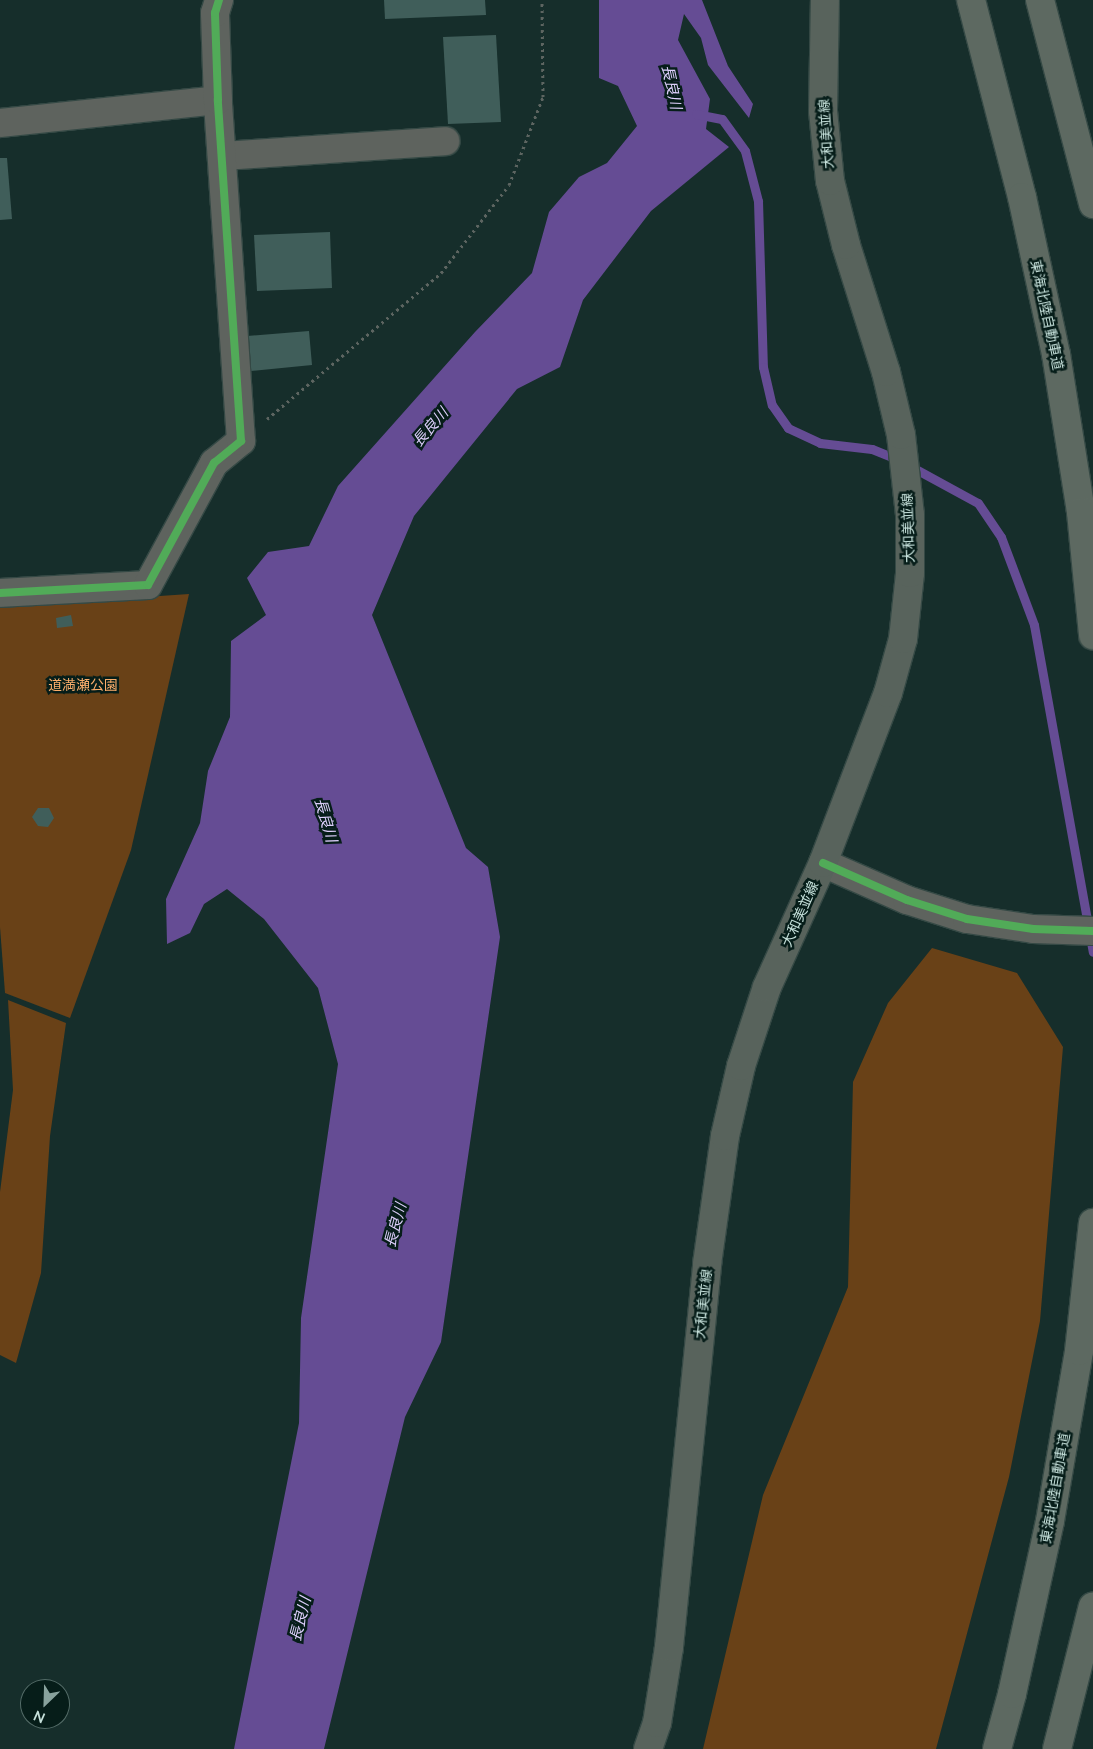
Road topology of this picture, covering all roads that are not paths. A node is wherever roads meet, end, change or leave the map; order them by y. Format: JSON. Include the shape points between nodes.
{"nodes":[{"id":1,"x":219,"y":0,"type":"edge"},
{"id":2,"x":825,"y":0,"type":"edge"},
{"id":3,"x":971,"y":0,"type":"edge"},
{"id":4,"x":1040,"y":0,"type":"edge"},
{"id":5,"x":218,"y":100,"type":"junction"},
{"id":6,"x":0,"y":123,"type":"edge"},
{"id":7,"x":446,"y":141,"type":"dead end"},
{"id":8,"x":222,"y":156,"type":"junction"},
{"id":9,"x":1093,"y":204,"type":"edge"},
{"id":10,"x":0,"y":593,"type":"edge"},
{"id":11,"x":1093,"y":635,"type":"edge"},
{"id":12,"x":822,"y":863,"type":"junction"},
{"id":13,"x":1093,"y":930,"type":"edge"},
{"id":14,"x":1093,"y":1223,"type":"edge"},
{"id":15,"x":1093,"y":1606,"type":"edge"},
{"id":16,"x":648,"y":1749,"type":"edge"},
{"id":17,"x":997,"y":1749,"type":"edge"},
{"id":18,"x":1057,"y":1749,"type":"edge"}],
"edges":[{"from":1,"to":5,"type":"street","via":[[215,13]]},
{"from":2,"to":12,"type":"main road","name":"大和美並線","via":[[823,111],[830,181],[846,245],[886,372],[902,442],[910,572],[903,640],[888,694]]},
{"from":3,"to":11,"type":"highway","name":"東海北陸自動車道","via":[[1022,197],[1056,354],[1081,512]]},
{"from":4,"to":9,"type":"highway"},
{"from":5,"to":6,"type":"street"},
{"from":5,"to":8,"type":"street"},
{"from":7,"to":8,"type":"street"},
{"from":8,"to":10,"type":"street","via":[[241,441],[214,463],[148,585]]},
{"from":12,"to":13,"type":"street","via":[[906,900],[967,918],[1033,929]]},
{"from":12,"to":16,"type":"main road","name":"大和美並線","via":[[767,987],[741,1066],[725,1136],[708,1254],[670,1648],[657,1723]]},
{"from":14,"to":17,"type":"highway","name":"東海北陸自動車道","via":[[1079,1351],[1050,1521]]},
{"from":15,"to":18,"type":"highway"}]}
